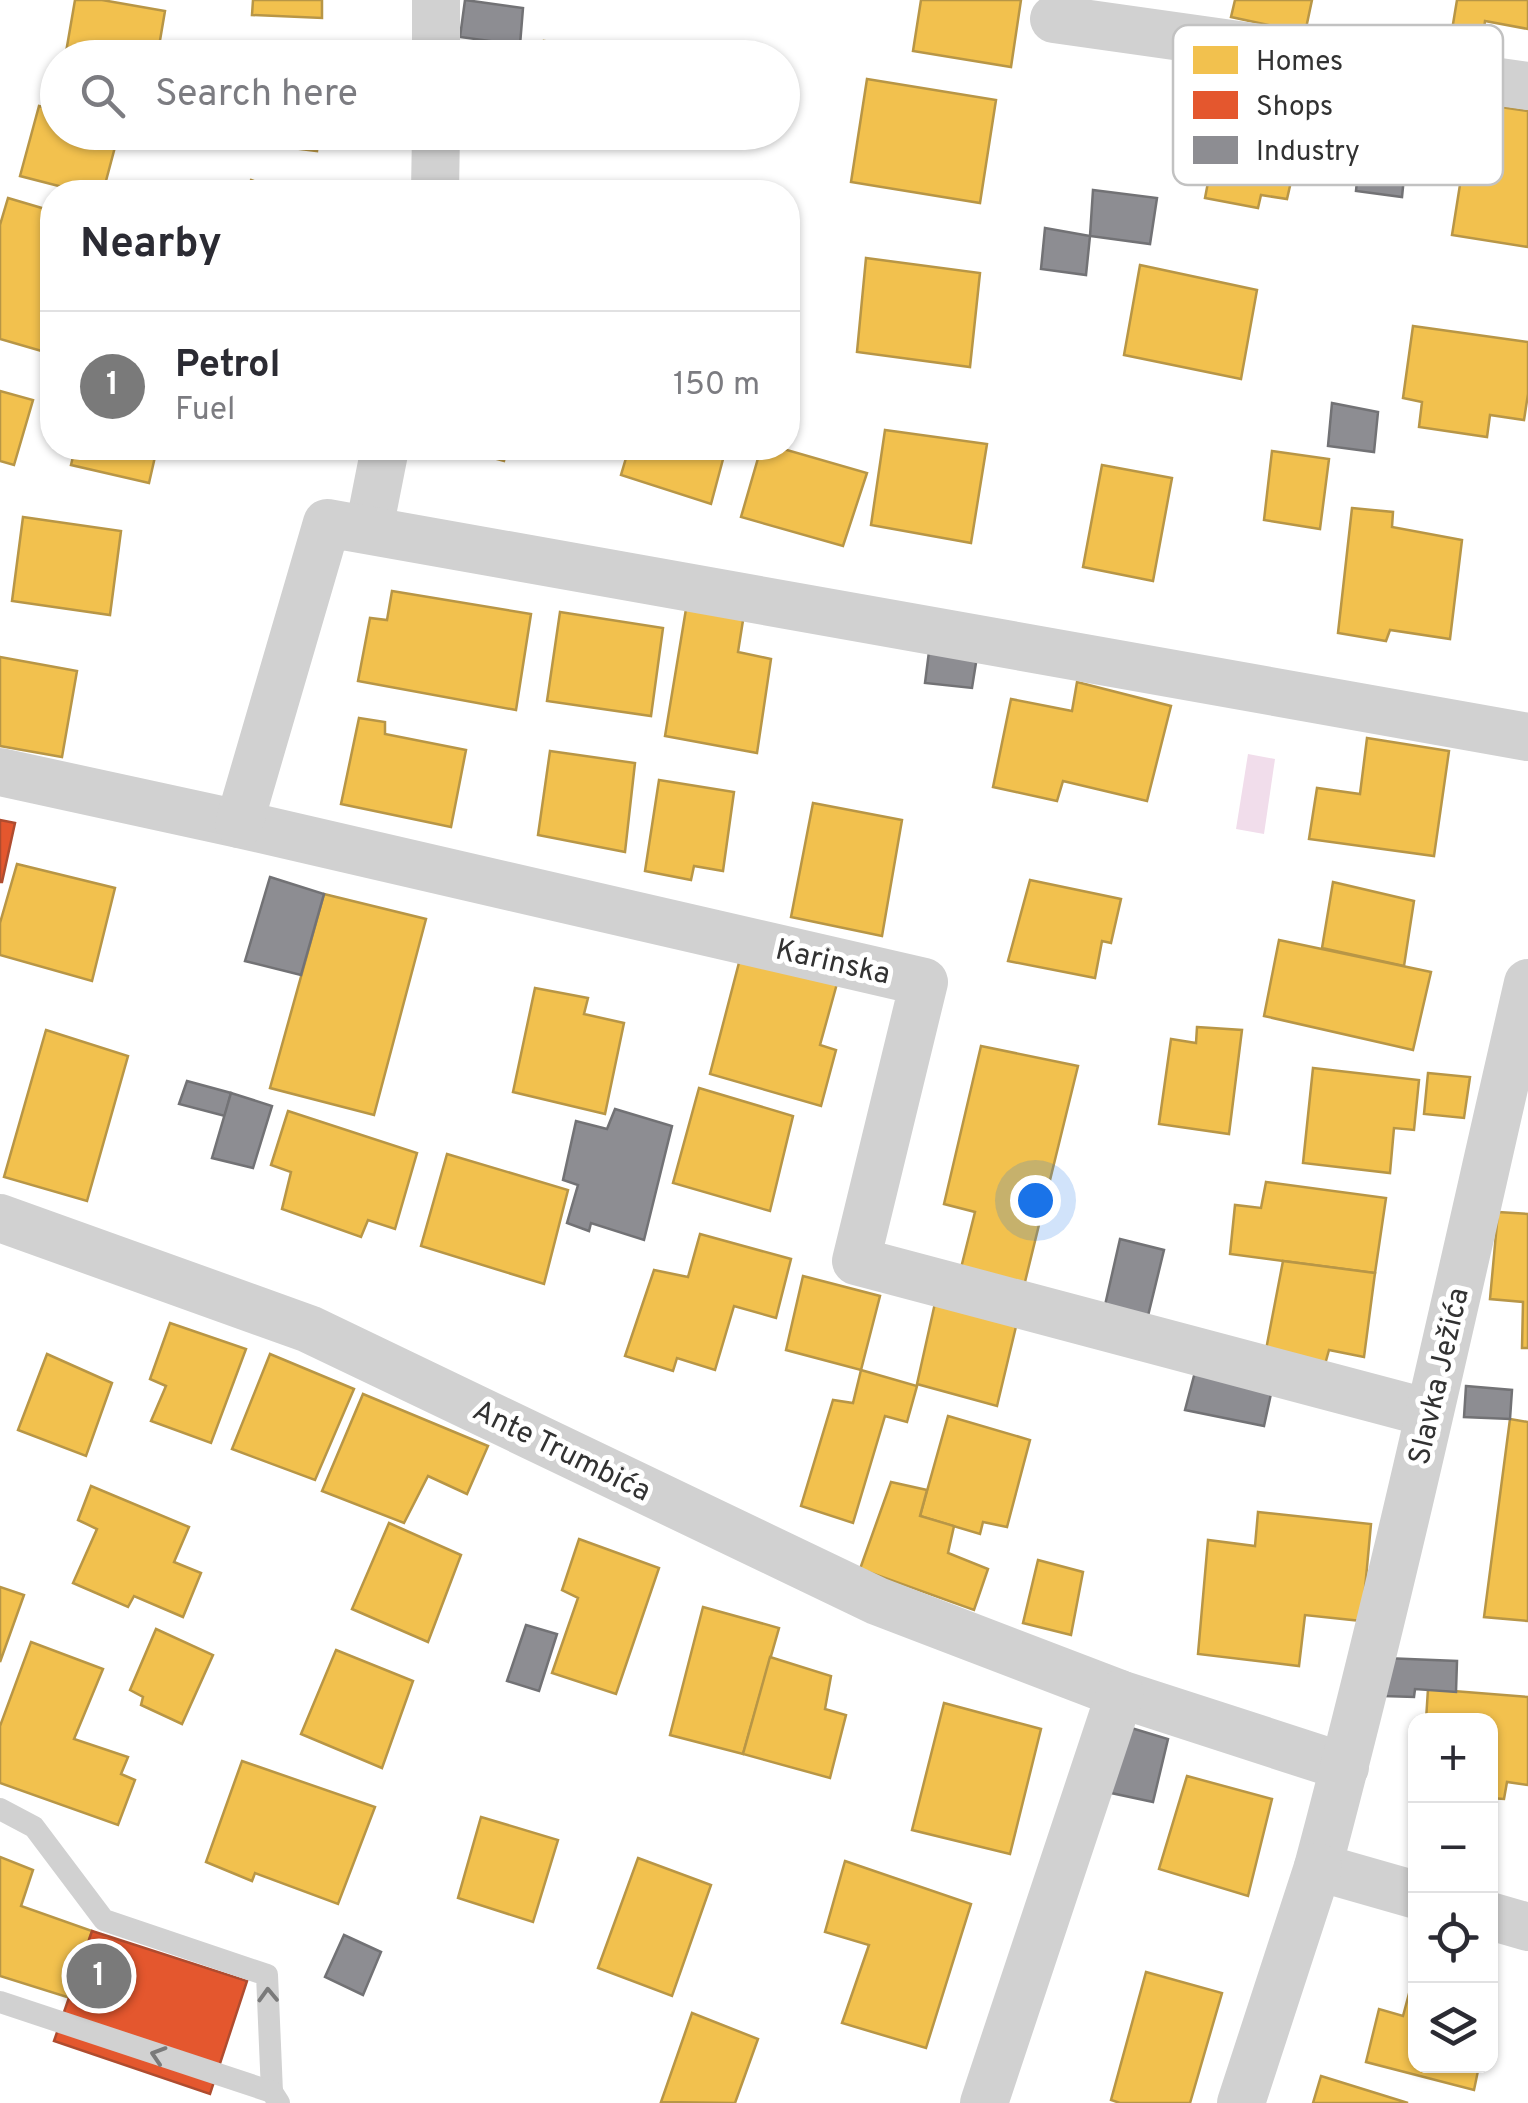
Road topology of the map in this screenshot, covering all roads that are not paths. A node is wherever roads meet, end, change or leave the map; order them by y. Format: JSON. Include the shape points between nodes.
{"nodes":[{"id":1,"x":436,"y":0,"type":"edge"},
{"id":2,"x":1054,"y":19,"type":"dead end"},
{"id":3,"x":1173,"y":36,"type":"edge"},
{"id":4,"x":436,"y":40,"type":"edge"},
{"id":5,"x":1503,"y":82,"type":"edge"},
{"id":6,"x":1528,"y":86,"type":"edge"},
{"id":7,"x":436,"y":150,"type":"edge"},
{"id":8,"x":435,"y":180,"type":"edge"},
{"id":9,"x":383,"y":460,"type":"edge"},
{"id":10,"x":369,"y":529,"type":"junction"},
{"id":11,"x":1528,"y":737,"type":"edge"},
{"id":12,"x":0,"y":772,"type":"edge"},
{"id":13,"x":239,"y":824,"type":"junction"},
{"id":14,"x":1528,"y":984,"type":"edge"},
{"id":15,"x":0,"y":1218,"type":"edge"},
{"id":16,"x":1430,"y":1414,"type":"junction"},
{"id":17,"x":1120,"y":1694,"type":"junction"},
{"id":18,"x":1345,"y":1767,"type":"junction"},
{"id":19,"x":0,"y":1809,"type":"edge"},
{"id":20,"x":1318,"y":1867,"type":"junction"},
{"id":21,"x":1409,"y":1893,"type":"edge"},
{"id":22,"x":1498,"y":1918,"type":"edge"},
{"id":23,"x":1528,"y":1927,"type":"edge"},
{"id":24,"x":0,"y":2002,"type":"edge"},
{"id":25,"x":275,"y":2098,"type":"edge"},
{"id":26,"x":984,"y":2103,"type":"edge"},
{"id":27,"x":1241,"y":2103,"type":"edge"}],
"edges":[{"from":1,"to":4,"type":"street"},
{"from":2,"to":3,"type":"street"},
{"from":5,"to":6,"type":"street"},
{"from":7,"to":8,"type":"street"},
{"from":9,"to":10,"type":"street"},
{"from":10,"to":11,"type":"street"},
{"from":10,"to":13,"type":"street","via":[[327,524]]},
{"from":12,"to":13,"type":"street","name":"Karinska"},
{"from":13,"to":16,"type":"street","name":"Karinska","via":[[924,982],[856,1261]]},
{"from":14,"to":16,"type":"street","name":"Slavka Ježića"},
{"from":15,"to":17,"type":"street","name":"Ante Trumbića","via":[[309,1329],[877,1602]]},
{"from":16,"to":18,"type":"street","name":"Slavka Ježića"},
{"from":17,"to":18,"type":"street","name":"Ante Trumbića"},
{"from":17,"to":26,"type":"street"},
{"from":18,"to":20,"type":"street"},
{"from":25,"to":19,"type":"lane","one_way":true,"via":[[267,1975],[104,1920],[34,1827]]},
{"from":20,"to":21,"type":"street"},
{"from":20,"to":27,"type":"street"},
{"from":22,"to":23,"type":"street"},
{"from":25,"to":24,"type":"lane","one_way":true}]}
